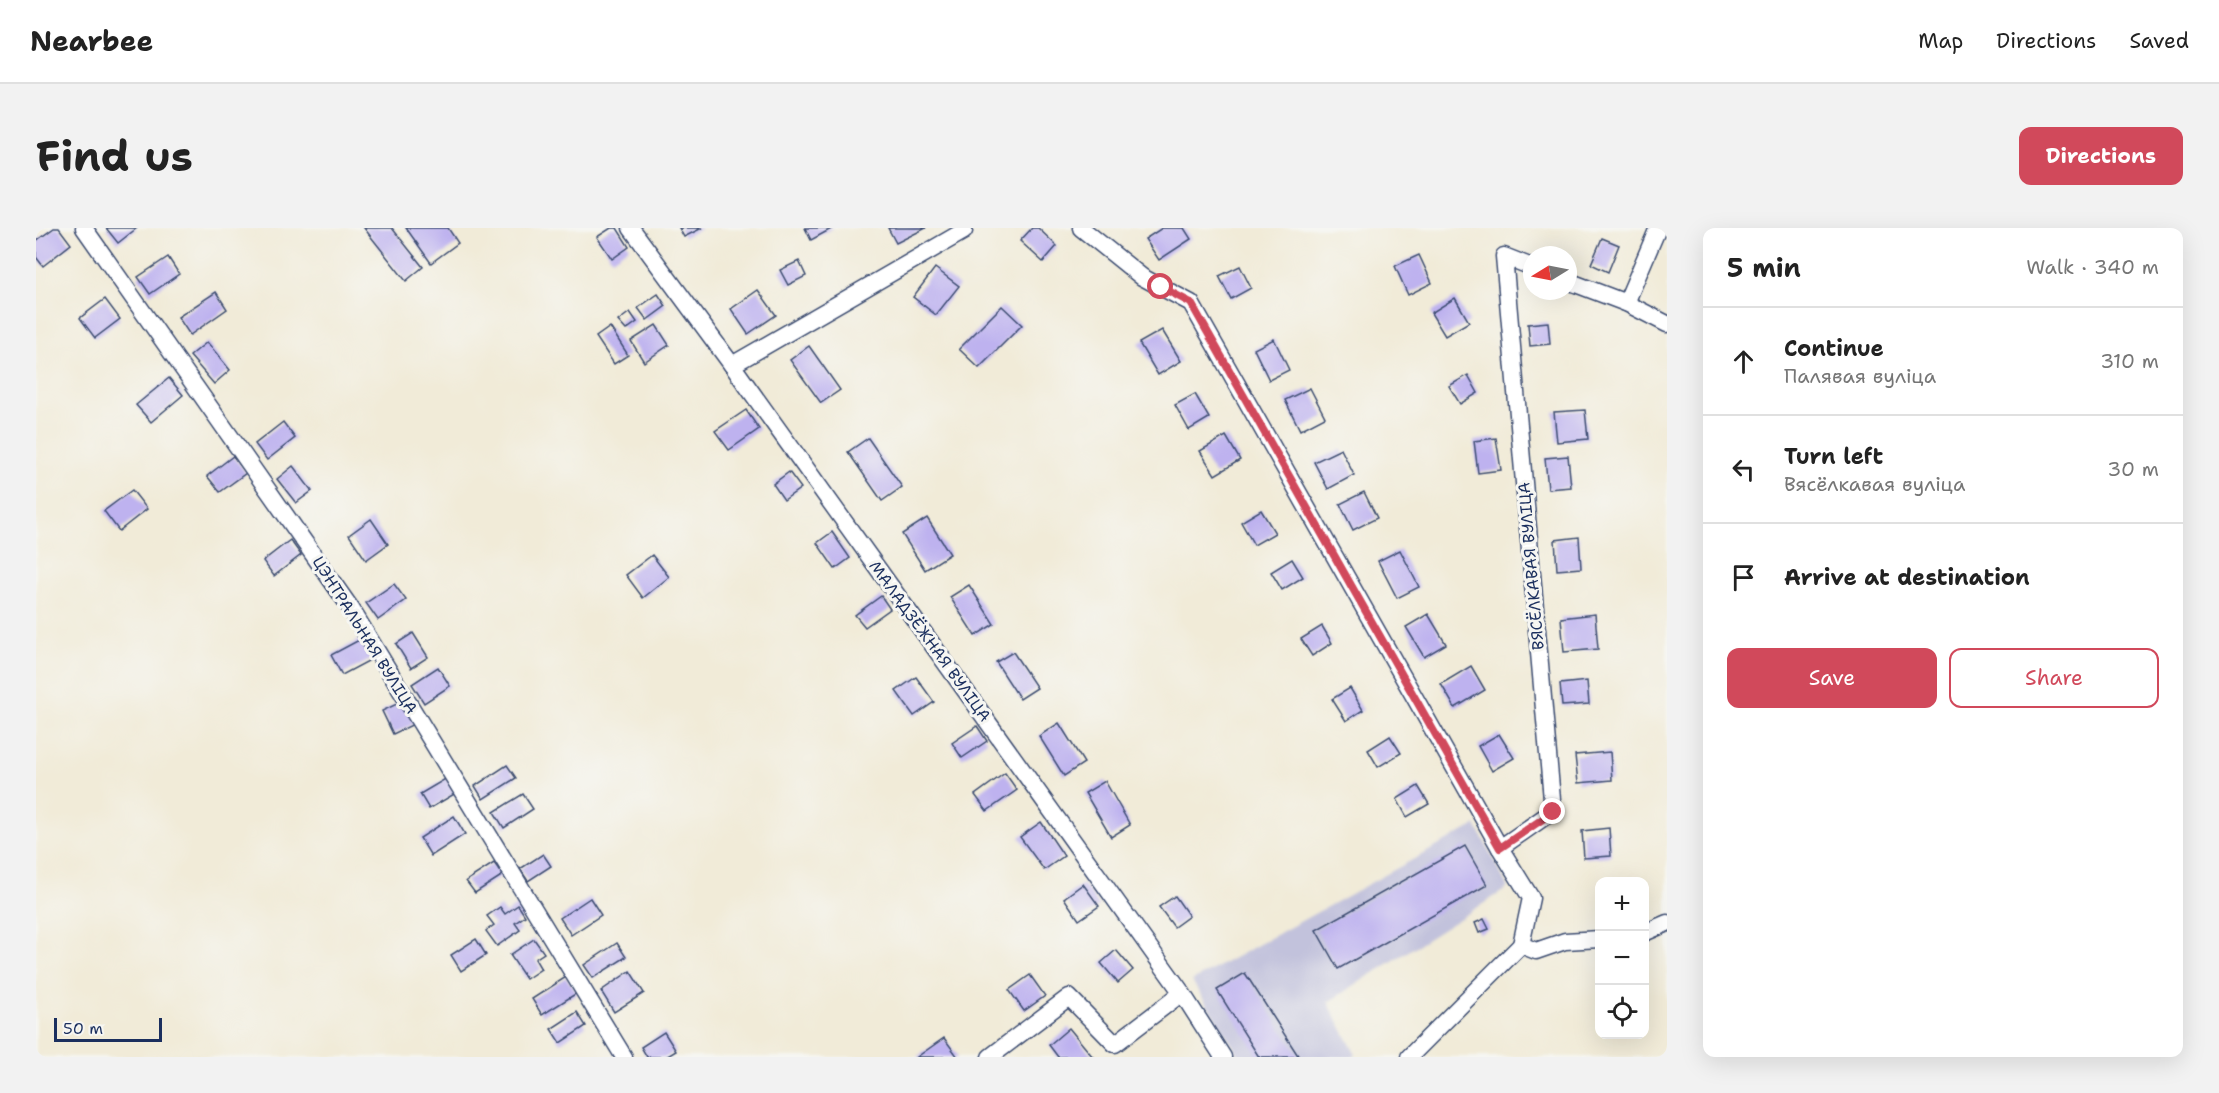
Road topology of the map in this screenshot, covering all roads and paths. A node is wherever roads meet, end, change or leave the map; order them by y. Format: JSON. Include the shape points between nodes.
{"nodes":[{"id":1,"x":84,"y":228,"type":"edge"},
{"id":2,"x":632,"y":228,"type":"edge"},
{"id":3,"x":1082,"y":228,"type":"edge"},
{"id":4,"x":1658,"y":228,"type":"edge"},
{"id":5,"x":965,"y":229,"type":"edge"},
{"id":6,"x":1523,"y":263,"type":"edge"},
{"id":7,"x":1577,"y":284,"type":"edge"},
{"id":8,"x":1626,"y":303,"type":"junction"},
{"id":9,"x":1667,"y":324,"type":"edge"},
{"id":10,"x":732,"y":365,"type":"junction"},
{"id":11,"x":1500,"y":848,"type":"junction"},
{"id":12,"x":1667,"y":923,"type":"edge"},
{"id":13,"x":1649,"y":931,"type":"edge"},
{"id":14,"x":1595,"y":939,"type":"edge"},
{"id":15,"x":1521,"y":945,"type":"junction"},
{"id":16,"x":1182,"y":993,"type":"junction"},
{"id":17,"x":624,"y":1057,"type":"edge"},
{"id":18,"x":990,"y":1057,"type":"edge"},
{"id":19,"x":1223,"y":1057,"type":"edge"},
{"id":20,"x":1408,"y":1057,"type":"edge"}],
"edges":[{"from":1,"to":17,"type":"street","name":"ЦЭНТРАЛЬНАЯ ВУЛІЦА","via":[[350,607]]},
{"from":2,"to":10,"type":"street","name":"МАЛАДЗЁЖНАЯ ВУЛІЦА"},
{"from":3,"to":11,"type":"street","via":[[1142,277],[1191,303]]},
{"from":4,"to":8,"type":"street"},
{"from":5,"to":10,"type":"street"},
{"from":6,"to":11,"type":"street","name":"ВЯСЁЛКАВАЯ ВУЛІЦА","via":[[1504,256],[1553,812]]},
{"from":7,"to":8,"type":"street"},
{"from":8,"to":9,"type":"street"},
{"from":10,"to":16,"type":"street","name":"МАЛАДЗЁЖНАЯ ВУЛІЦА"},
{"from":11,"to":15,"type":"street","via":[[1531,898]]},
{"from":12,"to":13,"type":"street"},
{"from":14,"to":15,"type":"street","via":[[1565,941],[1536,951]]},
{"from":15,"to":20,"type":"street"},
{"from":16,"to":18,"type":"street","via":[[1115,1044],[1070,997]]},
{"from":16,"to":19,"type":"street","name":"МАЛАДЗЁЖНАЯ ВУЛІЦА"}]}
